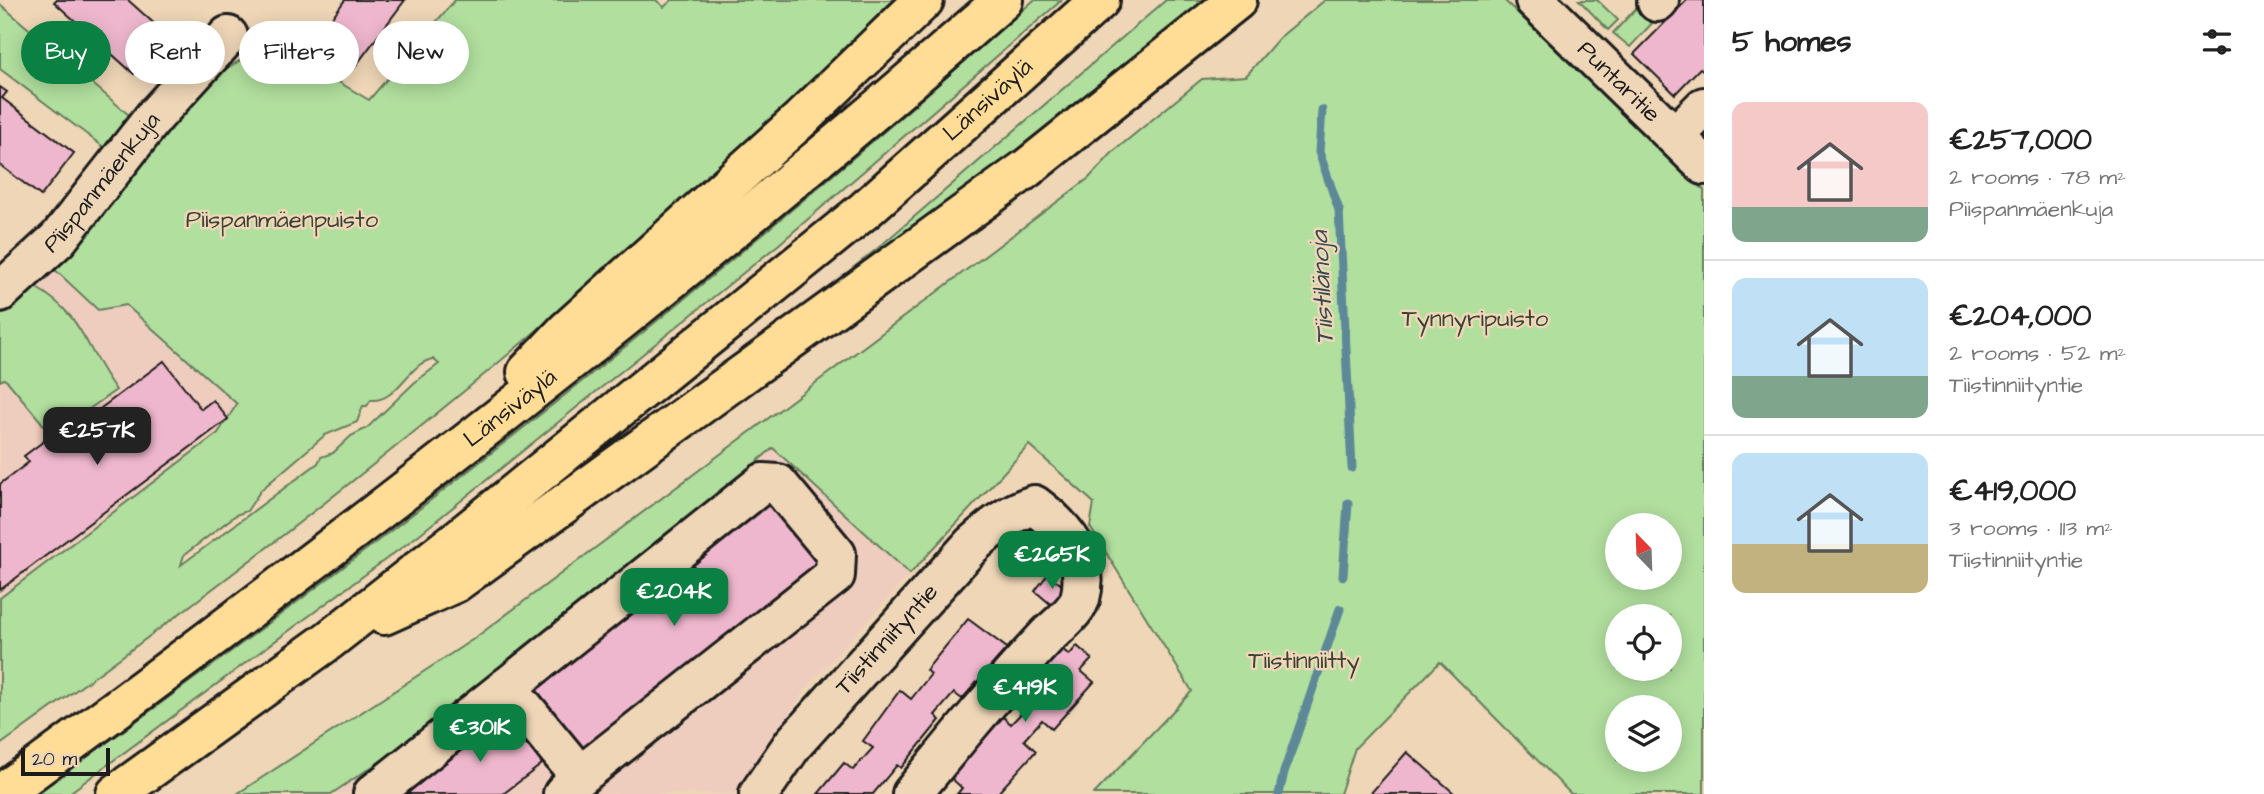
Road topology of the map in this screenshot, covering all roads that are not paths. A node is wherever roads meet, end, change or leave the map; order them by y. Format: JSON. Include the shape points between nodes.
{"nodes":[{"id":1,"x":924,"y":0,"type":"edge"},
{"id":2,"x":1003,"y":0,"type":"edge"},
{"id":3,"x":1100,"y":0,"type":"edge"},
{"id":4,"x":1237,"y":0,"type":"edge"},
{"id":5,"x":1535,"y":0,"type":"edge"},
{"id":6,"x":228,"y":36,"type":"dead end"},
{"id":7,"x":1704,"y":107,"type":"edge"},
{"id":8,"x":1675,"y":136,"type":"junction"},
{"id":9,"x":1704,"y":165,"type":"edge"},
{"id":10,"x":0,"y":292,"type":"edge"},
{"id":11,"x":431,"y":472,"type":"junction"},
{"id":12,"x":328,"y":641,"type":"junction"},
{"id":13,"x":507,"y":687,"type":"junction"},
{"id":14,"x":572,"y":785,"type":"edge"},
{"id":15,"x":1,"y":794,"type":"edge"},
{"id":16,"x":116,"y":794,"type":"edge"},
{"id":17,"x":373,"y":794,"type":"edge"},
{"id":18,"x":759,"y":794,"type":"edge"},
{"id":19,"x":912,"y":794,"type":"edge"}],
"edges":[{"from":1,"to":11,"type":"highway","via":[[801,119],[567,330]]},
{"from":2,"to":11,"type":"highway","name":"Länsiväylä","via":[[824,156]]},
{"from":3,"to":12,"type":"highway","name":"Länsiväylä","via":[[865,210]]},
{"from":4,"to":12,"type":"highway","via":[[1026,169],[455,583]]},
{"from":5,"to":8,"type":"street","name":"Puntaritie"},
{"from":6,"to":10,"type":"street","name":"Piispanmäenkuja","via":[[154,117],[58,239]]},
{"from":7,"to":8,"type":"street"},
{"from":8,"to":9,"type":"street","name":"Puntaritie"},
{"from":11,"to":15,"type":"highway","name":"Länsiväylä"},
{"from":12,"to":16,"type":"highway","name":"Länsiväylä"},
{"from":13,"to":14,"type":"street"},
{"from":13,"to":14,"type":"street","via":[[763,483],[778,484],[836,554],[835,575]]},
{"from":13,"to":17,"type":"street"},
{"from":18,"to":19,"type":"street","name":"Tiistinniityntie","via":[[793,744],[972,545],[1018,510],[1034,505],[1074,542],[1082,575],[1079,602],[1000,687]]}]}
